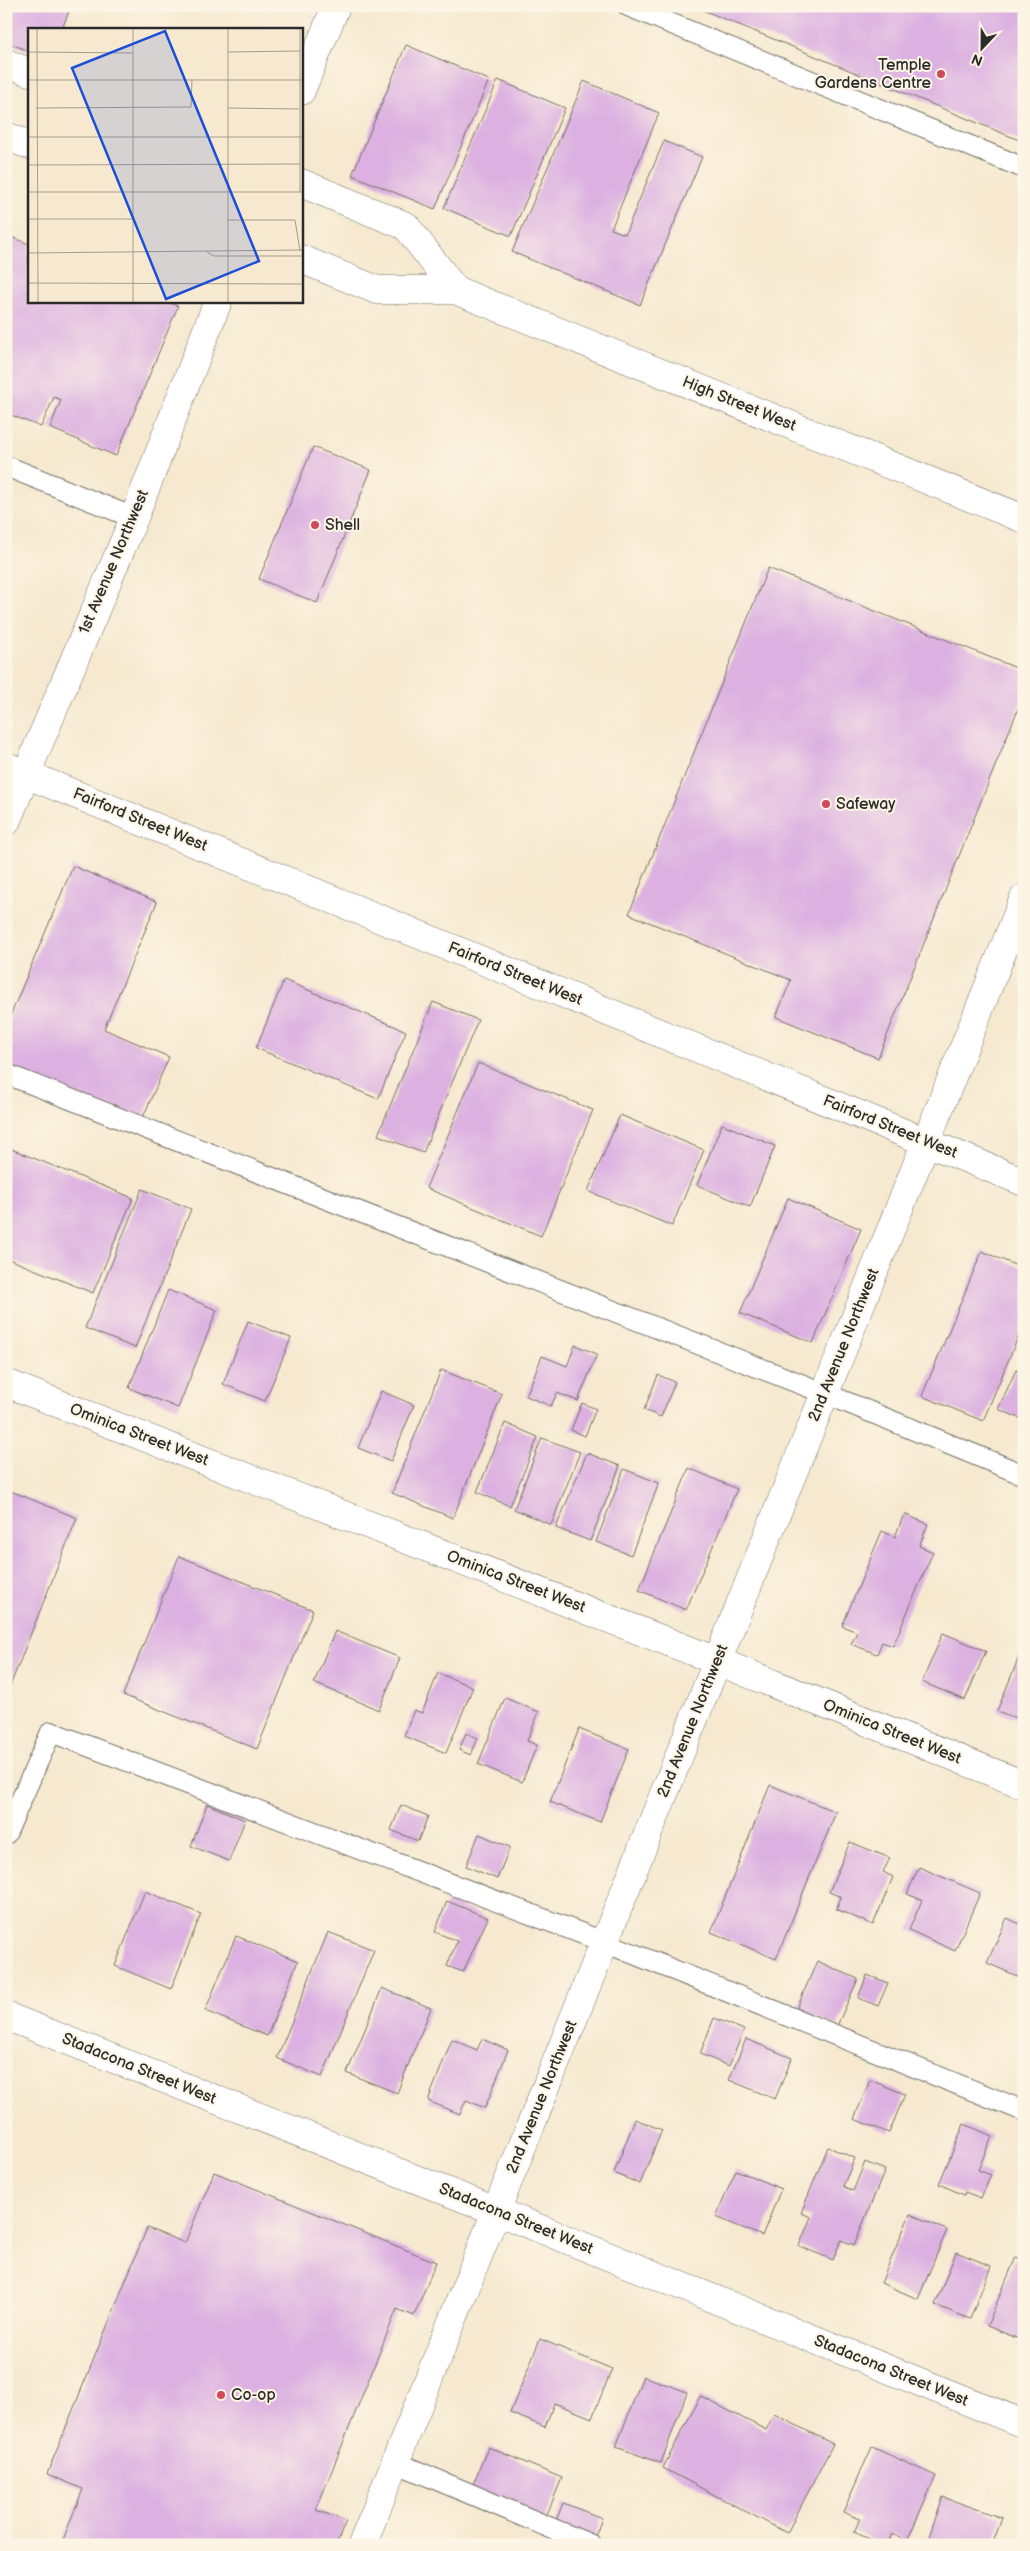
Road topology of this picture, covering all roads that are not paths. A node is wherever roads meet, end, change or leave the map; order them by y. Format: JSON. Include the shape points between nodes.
{"nodes":[{"id":1,"x":336,"y":6,"type":"edge"},
{"id":2,"x":628,"y":6,"type":"edge"},
{"id":3,"x":6,"y":63,"type":"edge"},
{"id":4,"x":28,"y":72,"type":"edge"},
{"id":5,"x":302,"y":89,"type":"edge"},
{"id":6,"x":6,"y":136,"type":"edge"},
{"id":7,"x":28,"y":146,"type":"edge"},
{"id":8,"x":1024,"y":168,"type":"edge"},
{"id":9,"x":302,"y":183,"type":"edge"},
{"id":10,"x":302,"y":259,"type":"edge"},
{"id":11,"x":455,"y":290,"type":"junction"},
{"id":12,"x":218,"y":302,"type":"edge"},
{"id":13,"x":6,"y":466,"type":"edge"},
{"id":14,"x":134,"y":518,"type":"junction"},
{"id":15,"x":1024,"y":518,"type":"edge"},
{"id":16,"x":16,"y":770,"type":"edge"},
{"id":17,"x":6,"y":822,"type":"edge"},
{"id":18,"x":1024,"y":898,"type":"edge"},
{"id":19,"x":6,"y":1074,"type":"edge"},
{"id":20,"x":926,"y":1142,"type":"junction"},
{"id":21,"x":1024,"y":1182,"type":"edge"},
{"id":22,"x":6,"y":1383,"type":"edge"},
{"id":23,"x":824,"y":1393,"type":"junction"},
{"id":24,"x":1024,"y":1474,"type":"edge"},
{"id":25,"x":717,"y":1660,"type":"junction"},
{"id":26,"x":1024,"y":1785,"type":"edge"},
{"id":27,"x":6,"y":1834,"type":"edge"},
{"id":28,"x":604,"y":1942,"type":"junction"},
{"id":29,"x":6,"y":2016,"type":"edge"},
{"id":30,"x":1024,"y":2111,"type":"edge"},
{"id":31,"x":496,"y":2211,"type":"junction"},
{"id":32,"x":1024,"y":2424,"type":"edge"},
{"id":33,"x":395,"y":2462,"type":"junction"},
{"id":34,"x":362,"y":2545,"type":"edge"},
{"id":35,"x":591,"y":2545,"type":"edge"}],
"edges":[{"from":1,"to":5,"type":"street"},
{"from":2,"to":8,"type":"lane"},
{"from":3,"to":4,"type":"street"},
{"from":6,"to":7,"type":"street"},
{"from":9,"to":11,"type":"street","via":[[406,226]]},
{"from":10,"to":11,"type":"street","name":"High Street West","via":[[377,290]]},
{"from":11,"to":15,"type":"street","name":"High Street West"},
{"from":12,"to":14,"type":"street","name":"1st Avenue Northwest"},
{"from":13,"to":14,"type":"lane"},
{"from":14,"to":16,"type":"street","name":"1st Avenue Northwest"},
{"from":16,"to":17,"type":"street","name":"1st Avenue Northwest"},
{"from":16,"to":20,"type":"street","name":"Fairford Street West"},
{"from":18,"to":20,"type":"street","name":"2nd Avenue Northwest"},
{"from":19,"to":23,"type":"lane"},
{"from":20,"to":21,"type":"street","name":"Fairford Street West"},
{"from":20,"to":23,"type":"street","name":"2nd Avenue Northwest"},
{"from":22,"to":25,"type":"street","name":"Ominica Street West"},
{"from":23,"to":24,"type":"lane"},
{"from":23,"to":25,"type":"street","name":"2nd Avenue Northwest"},
{"from":25,"to":26,"type":"street","name":"Ominica Street West"},
{"from":25,"to":28,"type":"street","name":"2nd Avenue Northwest"},
{"from":27,"to":28,"type":"lane","via":[[51,1732]]},
{"from":28,"to":30,"type":"lane"},
{"from":28,"to":31,"type":"street","name":"2nd Avenue Northwest"},
{"from":29,"to":31,"type":"street","name":"Stadacona Street West"},
{"from":31,"to":32,"type":"street","name":"Stadacona Street West"},
{"from":31,"to":33,"type":"street","name":"2nd Avenue Northwest"},
{"from":33,"to":34,"type":"street","name":"2nd Avenue Northwest"},
{"from":33,"to":35,"type":"lane"}]}
